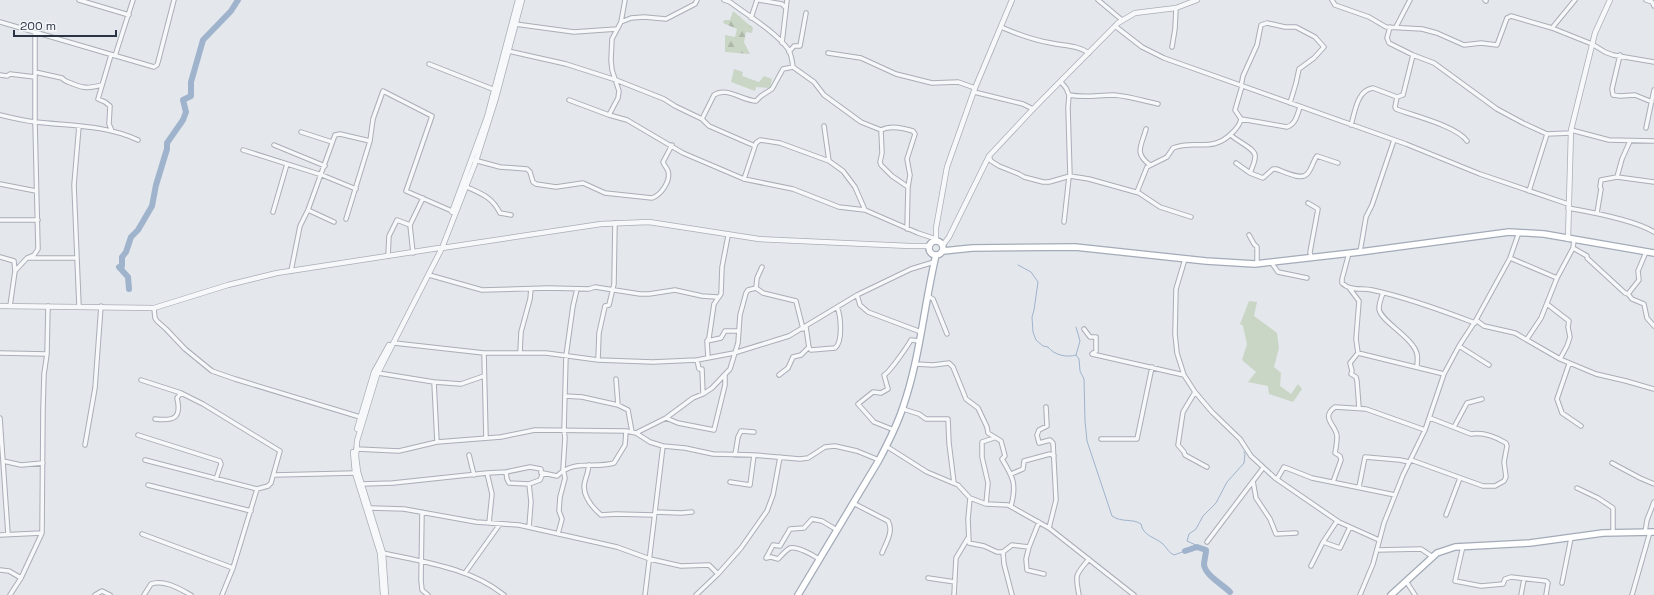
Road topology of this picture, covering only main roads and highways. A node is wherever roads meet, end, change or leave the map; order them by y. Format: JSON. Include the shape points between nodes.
{"nodes":[{"id":1,"x":943,"y":247,"type":"junction"},
{"id":2,"x":1654,"y":253,"type":"edge"},
{"id":3,"x":936,"y":255,"type":"junction"},
{"id":4,"x":1650,"y":532,"type":"edge"},
{"id":5,"x":798,"y":595,"type":"edge"},
{"id":6,"x":1391,"y":595,"type":"edge"}],
"edges":[{"from":1,"to":2,"type":"main road","via":[[1075,247],[1185,259],[1257,263],[1360,252],[1500,232],[1519,232]]},
{"from":1,"to":3,"type":"main road","via":[[941,253]]},
{"from":1,"to":3,"type":"main road","via":[[936,240],[932,243],[930,251]]},
{"from":3,"to":5,"type":"main road","via":[[915,364],[903,409],[879,460]]},
{"from":4,"to":6,"type":"main road","via":[[1613,532],[1530,543],[1445,549]]}]}
